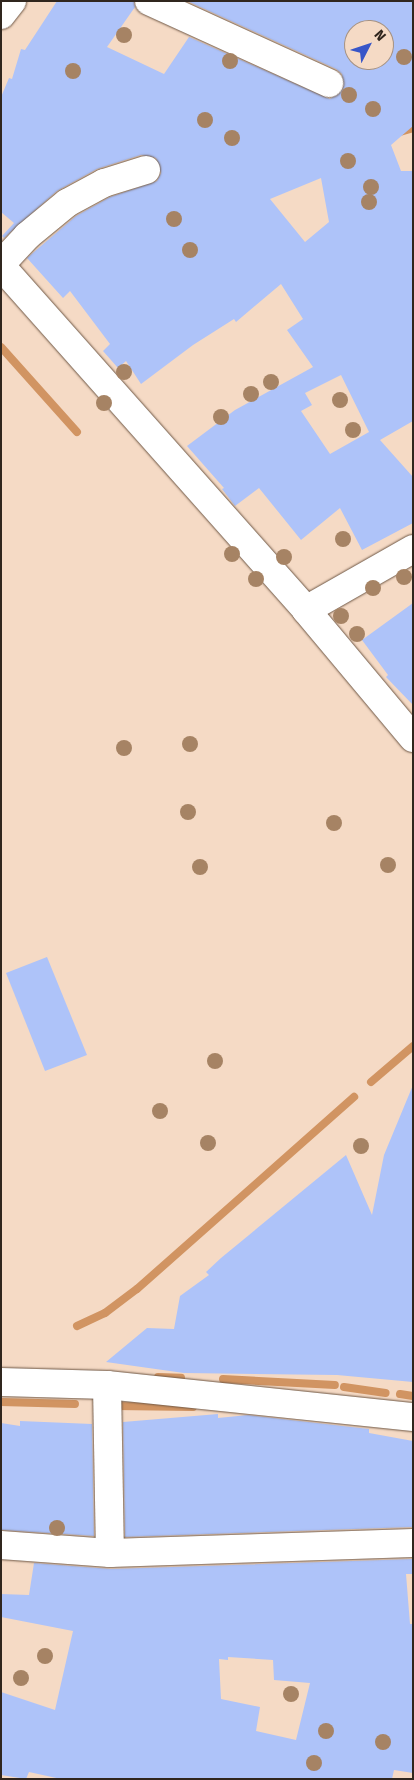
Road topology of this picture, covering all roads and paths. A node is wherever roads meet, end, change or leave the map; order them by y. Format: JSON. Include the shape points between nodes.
{"nodes":[{"id":1,"x":12,"y":1,"type":"edge"},
{"id":2,"x":149,"y":1,"type":"edge"},
{"id":3,"x":1,"y":15,"type":"edge"},
{"id":4,"x":330,"y":83,"type":"dead end"},
{"id":5,"x":146,"y":170,"type":"dead end"},
{"id":6,"x":1,"y":265,"type":"edge"},
{"id":7,"x":413,"y":549,"type":"edge"},
{"id":8,"x":306,"y":610,"type":"junction"},
{"id":9,"x":413,"y":738,"type":"edge"},
{"id":10,"x":1,"y":1382,"type":"edge"},
{"id":11,"x":107,"y":1385,"type":"junction"},
{"id":12,"x":413,"y":1417,"type":"edge"},
{"id":13,"x":413,"y":1543,"type":"edge"},
{"id":14,"x":1,"y":1545,"type":"edge"},
{"id":15,"x":110,"y":1553,"type":"junction"}],
"edges":[{"from":1,"to":3,"type":"street"},
{"from":2,"to":4,"type":"street"},
{"from":5,"to":6,"type":"street","via":[[104,183],[67,203],[27,236]]},
{"from":6,"to":8,"type":"street"},
{"from":7,"to":8,"type":"street"},
{"from":8,"to":9,"type":"street"},
{"from":10,"to":11,"type":"street"},
{"from":11,"to":12,"type":"street"},
{"from":11,"to":15,"type":"street"},
{"from":13,"to":15,"type":"street"},
{"from":14,"to":15,"type":"street"}]}
